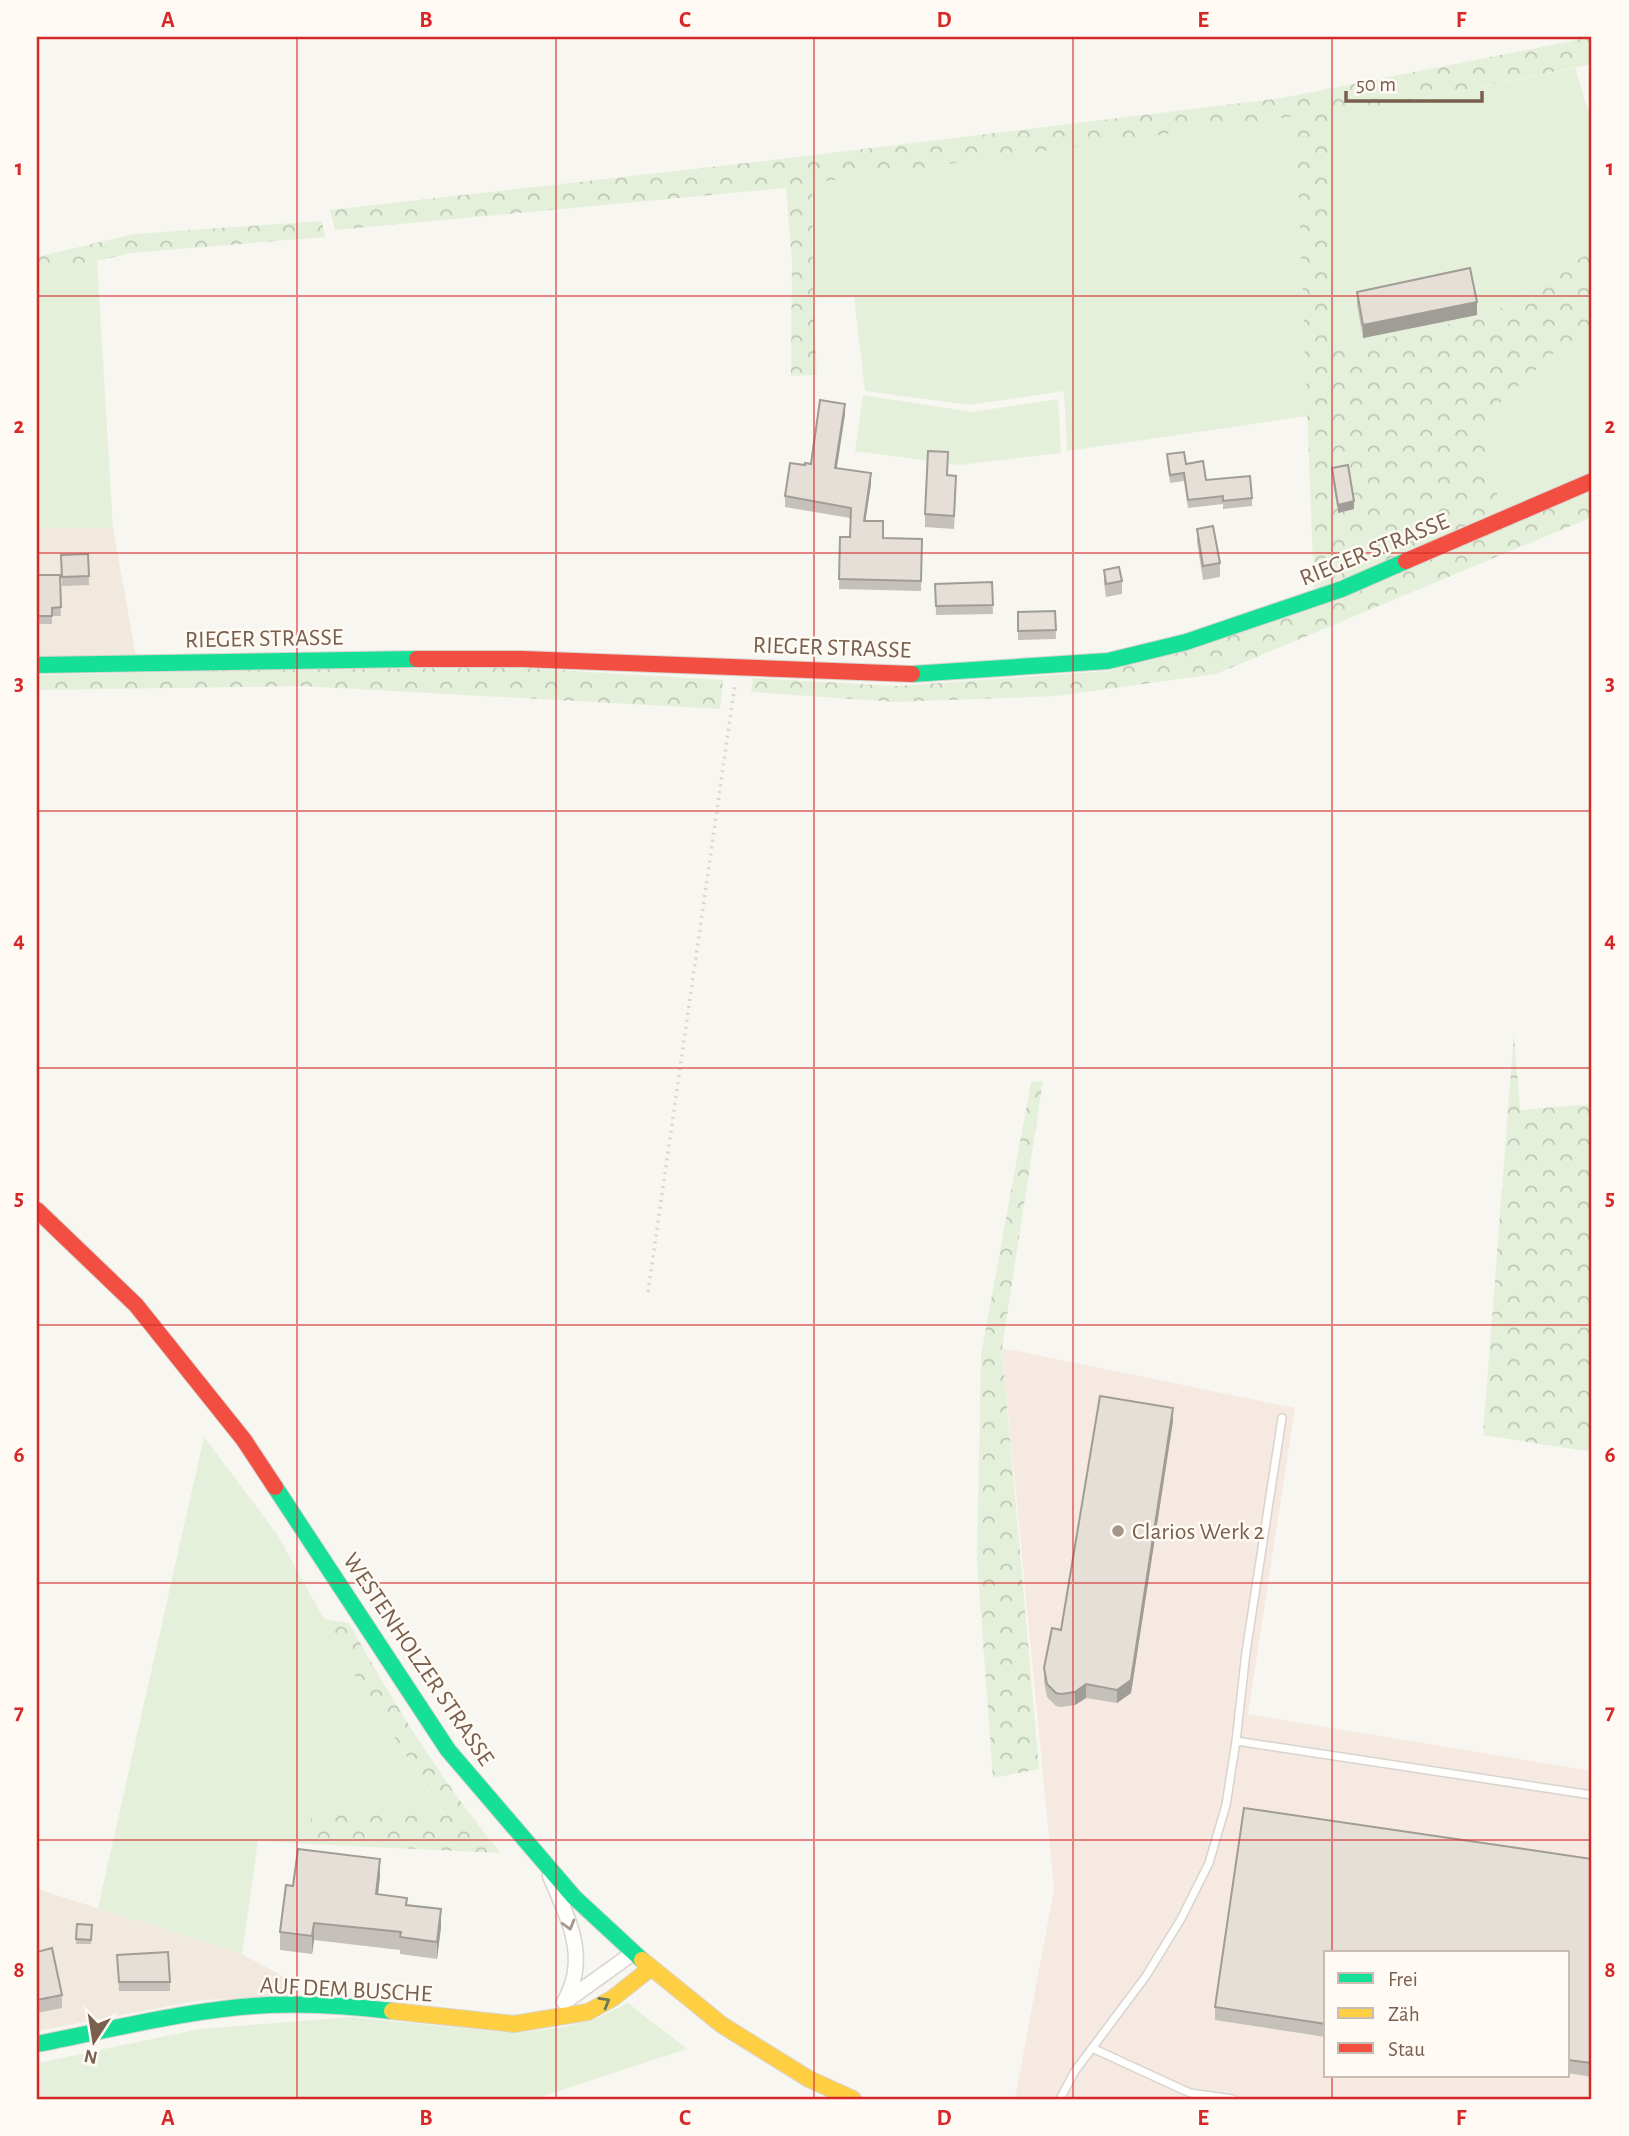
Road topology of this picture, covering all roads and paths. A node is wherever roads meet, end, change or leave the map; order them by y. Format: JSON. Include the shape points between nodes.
{"nodes":[{"id":1,"x":1592,"y":481,"type":"edge"},
{"id":2,"x":37,"y":665,"type":"edge"},
{"id":3,"x":738,"y":666,"type":"junction"},
{"id":4,"x":37,"y":1210,"type":"edge"},
{"id":5,"x":648,"y":1292,"type":"dead end"},
{"id":6,"x":1282,"y":1418,"type":"dead end"},
{"id":7,"x":1236,"y":1741,"type":"junction"},
{"id":8,"x":1592,"y":1796,"type":"edge"},
{"id":9,"x":544,"y":1862,"type":"junction"},
{"id":10,"x":633,"y":1954,"type":"junction"},
{"id":11,"x":651,"y":1968,"type":"junction"},
{"id":12,"x":564,"y":2003,"type":"junction"},
{"id":13,"x":550,"y":2018,"type":"junction"},
{"id":14,"x":37,"y":2043,"type":"edge"},
{"id":15,"x":1092,"y":2048,"type":"junction"},
{"id":16,"x":853,"y":2099,"type":"edge"},
{"id":17,"x":1060,"y":2099,"type":"edge"},
{"id":18,"x":1233,"y":2099,"type":"edge"}],
"edges":[{"from":1,"to":3,"type":"street","name":"RIEGER STRASSE","via":[[1342,589],[1186,642],[1108,661],[907,674]]},
{"from":2,"to":3,"type":"street","name":"RIEGER STRASSE","via":[[522,659]]},
{"from":3,"to":5,"type":"path"},
{"from":4,"to":9,"type":"street","name":"WESTENHOLZER STRASSE","via":[[136,1305],[244,1440],[448,1750]]},
{"from":6,"to":7,"type":"lane"},
{"from":7,"to":8,"type":"lane"},
{"from":7,"to":15,"type":"lane","via":[[1226,1805],[1209,1863],[1146,1976]]},
{"from":9,"to":10,"type":"street","name":"WESTENHOLZER STRASSE"},
{"from":9,"to":12,"type":"street","one_way":true,"via":[[569,1922],[577,1958],[573,1987]]},
{"from":10,"to":11,"type":"street","name":"WESTENHOLZER STRASSE"},
{"from":10,"to":12,"type":"street"},
{"from":13,"to":11,"type":"street","name":"AUF DEM BUSCHE","one_way":true,"via":[[587,2012]]},
{"from":11,"to":16,"type":"street","name":"WESTENHOLZER STRASSE","via":[[722,2025],[809,2079]]},
{"from":12,"to":13,"type":"street"},
{"from":13,"to":14,"type":"street","name":"AUF DEM BUSCHE","via":[[514,2024],[358,2007],[270,2006],[202,2012]]},
{"from":15,"to":17,"type":"lane"},
{"from":15,"to":18,"type":"lane","via":[[1190,2093]]}]}
